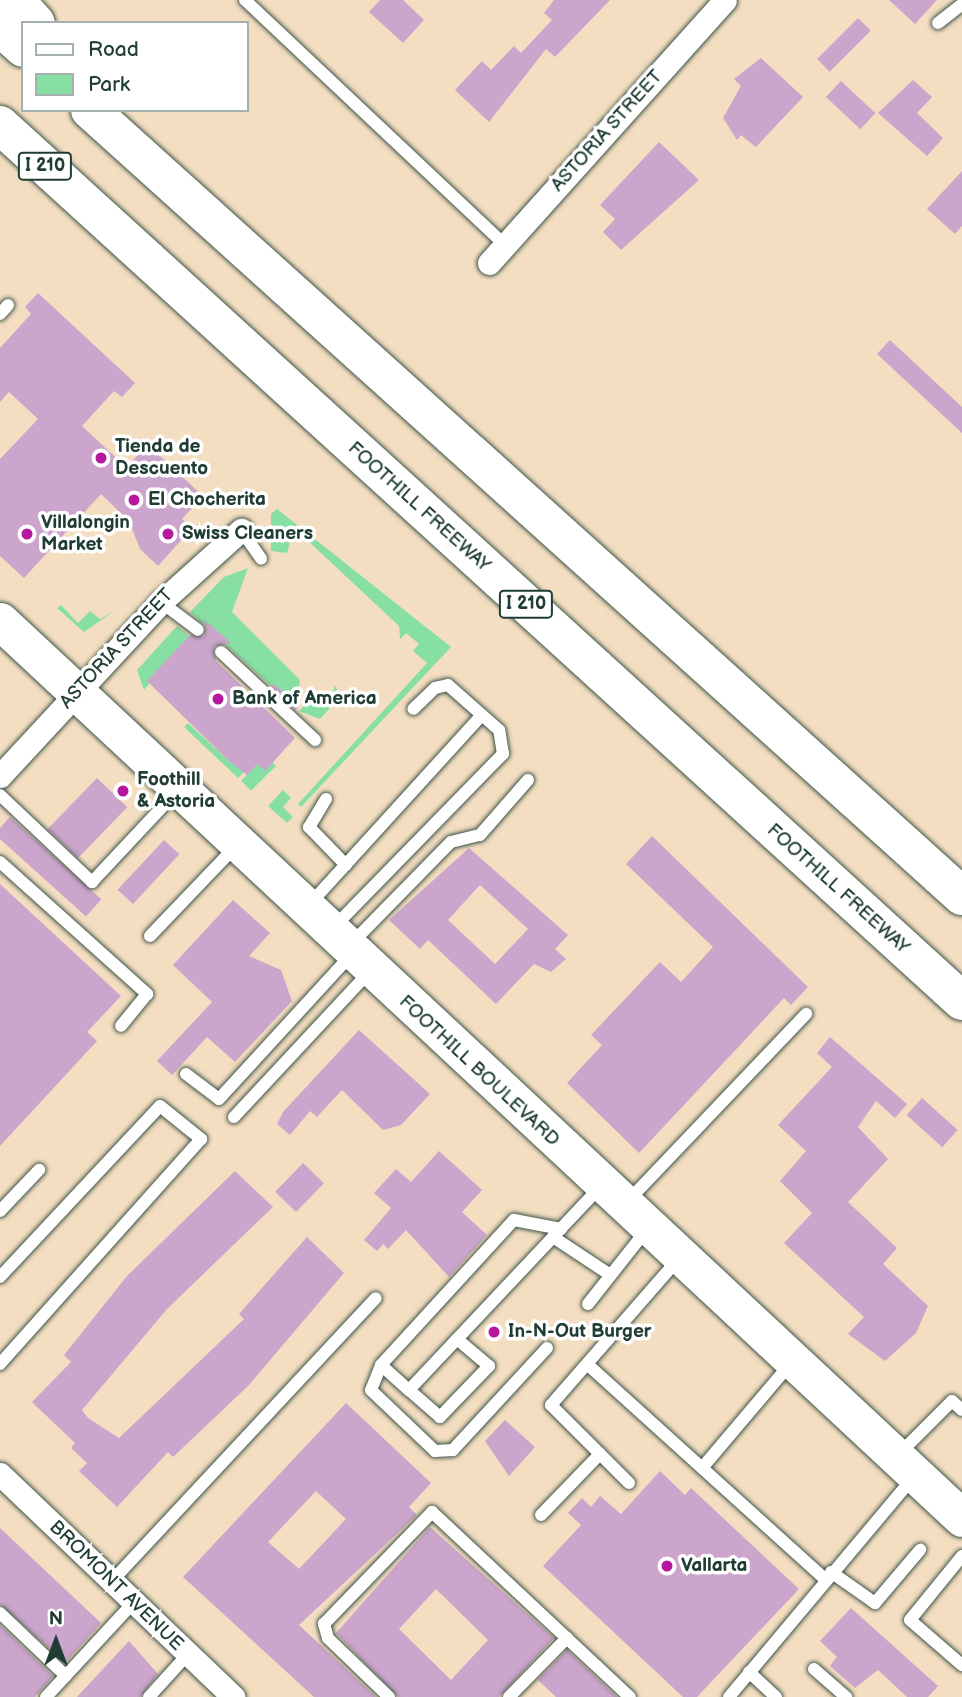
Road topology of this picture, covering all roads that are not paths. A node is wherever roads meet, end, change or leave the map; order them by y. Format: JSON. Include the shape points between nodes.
{"nodes":[{"id":1,"x":15,"y":0,"type":"edge"},
{"id":2,"x":245,"y":0,"type":"edge"},
{"id":3,"x":725,"y":0,"type":"edge"},
{"id":4,"x":962,"y":4,"type":"edge"},
{"id":5,"x":34,"y":21,"type":"edge"},
{"id":6,"x":938,"y":23,"type":"dead end"},
{"id":7,"x":0,"y":27,"type":"edge"},
{"id":8,"x":21,"y":46,"type":"edge"},
{"id":9,"x":97,"y":114,"type":"edge"},
{"id":10,"x":0,"y":125,"type":"edge"},
{"id":11,"x":0,"y":146,"type":"edge"},
{"id":12,"x":89,"y":207,"type":"junction"},
{"id":13,"x":505,"y":245,"type":"junction"},
{"id":14,"x":489,"y":262,"type":"dead end"},
{"id":15,"x":241,"y":530,"type":"joint"},
{"id":16,"x":261,"y":559,"type":"dead end"},
{"id":17,"x":161,"y":602,"type":"junction"},
{"id":18,"x":0,"y":621,"type":"edge"},
{"id":19,"x":198,"y":630,"type":"dead end"},
{"id":20,"x":221,"y":652,"type":"dead end"},
{"id":21,"x":77,"y":692,"type":"junction"},
{"id":22,"x":413,"y":709,"type":"dead end"},
{"id":23,"x":482,"y":715,"type":"junction"},
{"id":24,"x":315,"y":740,"type":"dead end"},
{"id":25,"x":0,"y":776,"type":"edge"},
{"id":26,"x":528,"y":780,"type":"dead end"},
{"id":27,"x":180,"y":788,"type":"junction"},
{"id":28,"x":0,"y":795,"type":"edge"},
{"id":29,"x":326,"y":799,"type":"dead end"},
{"id":30,"x":239,"y":843,"type":"junction"},
{"id":31,"x":0,"y":862,"type":"edge"},
{"id":32,"x":346,"y":865,"type":"junction"},
{"id":33,"x":962,"y":896,"type":"edge"},
{"id":34,"x":150,"y":936,"type":"dead end"},
{"id":35,"x":341,"y":943,"type":"junction"},
{"id":36,"x":962,"y":1001,"type":"edge"},
{"id":37,"x":806,"y":1014,"type":"dead end"},
{"id":38,"x":121,"y":1026,"type":"dead end"},
{"id":39,"x":186,"y":1074,"type":"dead end"},
{"id":40,"x":234,"y":1117,"type":"dead end"},
{"id":41,"x":39,"y":1170,"type":"dead end"},
{"id":42,"x":625,"y":1205,"type":"junction"},
{"id":43,"x":0,"y":1211,"type":"edge"},
{"id":44,"x":557,"y":1233,"type":"junction"},
{"id":45,"x":680,"y":1257,"type":"junction"},
{"id":46,"x":609,"y":1274,"type":"junction"},
{"id":47,"x":0,"y":1277,"type":"edge"},
{"id":48,"x":376,"y":1298,"type":"dead end"},
{"id":49,"x":588,"y":1304,"type":"dead end"},
{"id":50,"x":457,"y":1339,"type":"junction"},
{"id":51,"x":547,"y":1348,"type":"dead end"},
{"id":52,"x":793,"y":1361,"type":"junction"},
{"id":53,"x":0,"y":1364,"type":"edge"},
{"id":54,"x":587,"y":1364,"type":"junction"},
{"id":55,"x":381,"y":1365,"type":"junction"},
{"id":56,"x":410,"y":1390,"type":"junction"},
{"id":57,"x":962,"y":1390,"type":"edge"},
{"id":58,"x":957,"y":1405,"type":"edge"},
{"id":59,"x":600,"y":1454,"type":"junction"},
{"id":60,"x":906,"y":1466,"type":"junction"},
{"id":61,"x":702,"y":1468,"type":"junction"},
{"id":62,"x":0,"y":1474,"type":"edge"},
{"id":63,"x":629,"y":1483,"type":"dead end"},
{"id":64,"x":541,"y":1515,"type":"dead end"},
{"id":65,"x":962,"y":1518,"type":"edge"},
{"id":66,"x":920,"y":1550,"type":"dead end"},
{"id":67,"x":962,"y":1556,"type":"edge"},
{"id":68,"x":828,"y":1576,"type":"junction"},
{"id":69,"x":111,"y":1582,"type":"junction"},
{"id":70,"x":133,"y":1603,"type":"junction"},
{"id":71,"x":0,"y":1613,"type":"edge"},
{"id":72,"x":567,"y":1638,"type":"junction"},
{"id":73,"x":188,"y":1654,"type":"junction"},
{"id":74,"x":962,"y":1665,"type":"edge"},
{"id":75,"x":814,"y":1669,"type":"dead end"},
{"id":76,"x":748,"y":1672,"type":"junction"},
{"id":77,"x":66,"y":1676,"type":"junction"},
{"id":78,"x":46,"y":1697,"type":"edge"},
{"id":79,"x":149,"y":1697,"type":"edge"},
{"id":80,"x":233,"y":1697,"type":"edge"},
{"id":81,"x":388,"y":1697,"type":"edge"},
{"id":82,"x":509,"y":1697,"type":"edge"},
{"id":83,"x":630,"y":1697,"type":"edge"},
{"id":84,"x":729,"y":1697,"type":"edge"},
{"id":85,"x":776,"y":1697,"type":"edge"},
{"id":86,"x":845,"y":1697,"type":"edge"}],
"edges":[{"from":1,"to":5,"type":"highway"},
{"from":2,"to":13,"type":"lane"},
{"from":3,"to":13,"type":"street","name":"ASTORIA STREET"},
{"from":4,"to":6,"type":"lane"},
{"from":7,"to":8,"type":"highway"},
{"from":9,"to":33,"type":"highway"},
{"from":10,"to":12,"type":"highway","name":"FOOTHILL FREEWAY","number":"I 210"},
{"from":11,"to":12,"type":"highway"},
{"from":12,"to":36,"type":"highway","name":"FOOTHILL FREEWAY","number":"I 210"},
{"from":13,"to":14,"type":"street","name":"ASTORIA STREET"},
{"from":15,"to":16,"type":"lane"},
{"from":15,"to":17,"type":"street","name":"ASTORIA STREET"},
{"from":17,"to":19,"type":"lane"},
{"from":17,"to":21,"type":"street","name":"ASTORIA STREET"},
{"from":18,"to":21,"type":"main road","name":"FOOTHILL BOULEVARD"},
{"from":20,"to":24,"type":"lane"},
{"from":21,"to":25,"type":"street","name":"ASTORIA STREET"},
{"from":21,"to":27,"type":"main road","name":"FOOTHILL BOULEVARD"},
{"from":22,"to":23,"type":"lane","via":[[442,684]]},
{"from":23,"to":32,"type":"lane"},
{"from":23,"to":35,"type":"lane","via":[[506,741],[503,754]]},
{"from":26,"to":35,"type":"lane","via":[[480,835],[451,842]]},
{"from":27,"to":28,"type":"lane","via":[[92,882]]},
{"from":27,"to":30,"type":"main road","name":"FOOTHILL BOULEVARD"},
{"from":29,"to":32,"type":"lane","via":[[309,827]]},
{"from":30,"to":34,"type":"lane"},
{"from":30,"to":35,"type":"main road","name":"FOOTHILL BOULEVARD"},
{"from":31,"to":38,"type":"lane","via":[[147,994]]},
{"from":32,"to":35,"type":"lane"},
{"from":35,"to":39,"type":"lane","via":[[219,1099]]},
{"from":35,"to":40,"type":"lane"},
{"from":35,"to":42,"type":"main road","name":"FOOTHILL BOULEVARD"},
{"from":37,"to":42,"type":"lane"},
{"from":41,"to":43,"type":"lane"},
{"from":42,"to":44,"type":"lane"},
{"from":42,"to":45,"type":"main road","name":"FOOTHILL BOULEVARD"},
{"from":42,"to":46,"type":"lane"},
{"from":44,"to":46,"type":"lane"},
{"from":44,"to":50,"type":"lane"},
{"from":44,"to":55,"type":"lane","via":[[514,1220]]},
{"from":45,"to":52,"type":"main road","name":"FOOTHILL BOULEVARD"},
{"from":45,"to":54,"type":"lane"},
{"from":46,"to":49,"type":"lane"},
{"from":47,"to":53,"type":"lane","via":[[160,1106],[201,1139]]},
{"from":48,"to":69,"type":"lane"},
{"from":50,"to":56,"type":"lane"},
{"from":50,"to":56,"type":"lane","via":[[489,1366],[440,1417]]},
{"from":51,"to":55,"type":"lane","via":[[453,1450],[435,1451],[371,1390]]},
{"from":52,"to":60,"type":"main road","name":"FOOTHILL BOULEVARD"},
{"from":52,"to":61,"type":"lane"},
{"from":54,"to":59,"type":"lane","via":[[551,1405]]},
{"from":54,"to":61,"type":"lane"},
{"from":55,"to":56,"type":"lane"},
{"from":57,"to":58,"type":"lane"},
{"from":58,"to":60,"type":"lane"},
{"from":59,"to":63,"type":"lane"},
{"from":59,"to":64,"type":"lane"},
{"from":60,"to":65,"type":"main road","name":"FOOTHILL BOULEVARD"},
{"from":60,"to":68,"type":"lane"},
{"from":61,"to":68,"type":"lane"},
{"from":62,"to":69,"type":"street","name":"BROMONT AVENUE"},
{"from":66,"to":68,"type":"lane","via":[[875,1602]]},
{"from":67,"to":74,"type":"lane","via":[[910,1620]]},
{"from":68,"to":76,"type":"lane"},
{"from":69,"to":70,"type":"street","name":"BROMONT AVENUE"},
{"from":70,"to":73,"type":"street","name":"BROMONT AVENUE"},
{"from":70,"to":77,"type":"lane"},
{"from":71,"to":77,"type":"lane"},
{"from":72,"to":81,"type":"lane","via":[[432,1512],[324,1624],[328,1638]]},
{"from":72,"to":82,"type":"lane"},
{"from":72,"to":83,"type":"lane"},
{"from":73,"to":79,"type":"lane"},
{"from":73,"to":80,"type":"street","name":"BROMONT AVENUE"},
{"from":75,"to":86,"type":"lane"},
{"from":76,"to":84,"type":"lane"},
{"from":76,"to":85,"type":"lane"},
{"from":77,"to":78,"type":"lane"}]}
